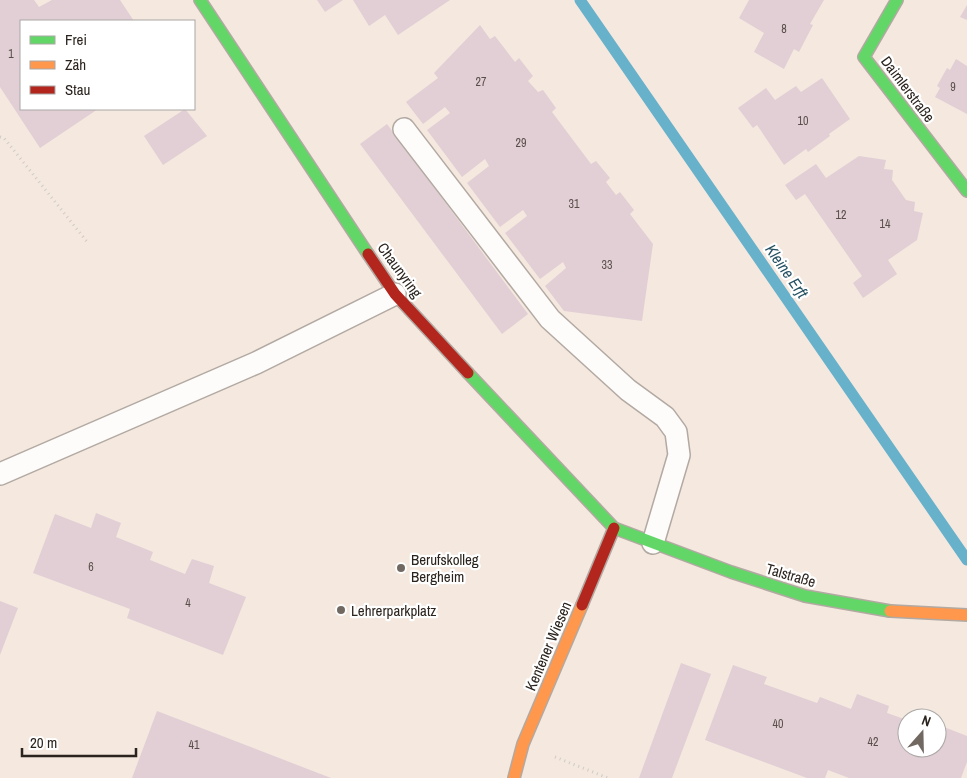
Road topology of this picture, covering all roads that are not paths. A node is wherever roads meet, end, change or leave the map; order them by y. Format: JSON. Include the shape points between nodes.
{"nodes":[{"id":1,"x":200,"y":0,"type":"edge"},
{"id":2,"x":897,"y":0,"type":"edge"},
{"id":3,"x":404,"y":129,"type":"dead end"},
{"id":4,"x":967,"y":191,"type":"edge"},
{"id":5,"x":396,"y":294,"type":"junction"},
{"id":6,"x":0,"y":474,"type":"edge"},
{"id":7,"x":614,"y":528,"type":"junction"},
{"id":8,"x":653,"y":543,"type":"junction"},
{"id":9,"x":967,"y":616,"type":"edge"},
{"id":10,"x":514,"y":778,"type":"edge"}],
"edges":[{"from":1,"to":5,"type":"street","name":"Chaunyring"},
{"from":2,"to":4,"type":"street","name":"Daimlerstraße","via":[[864,57]]},
{"from":3,"to":8,"type":"lane","via":[[550,319],[628,390],[665,418],[676,432],[679,455]]},
{"from":5,"to":6,"type":"lane","via":[[256,363]]},
{"from":5,"to":7,"type":"street","name":"Chaunyring"},
{"from":7,"to":8,"type":"street","name":"Talstraße"},
{"from":7,"to":10,"type":"street","name":"Kentener Wiesen","via":[[523,744]]},
{"from":8,"to":9,"type":"street","name":"Talstraße","via":[[806,596],[879,610]]}]}
